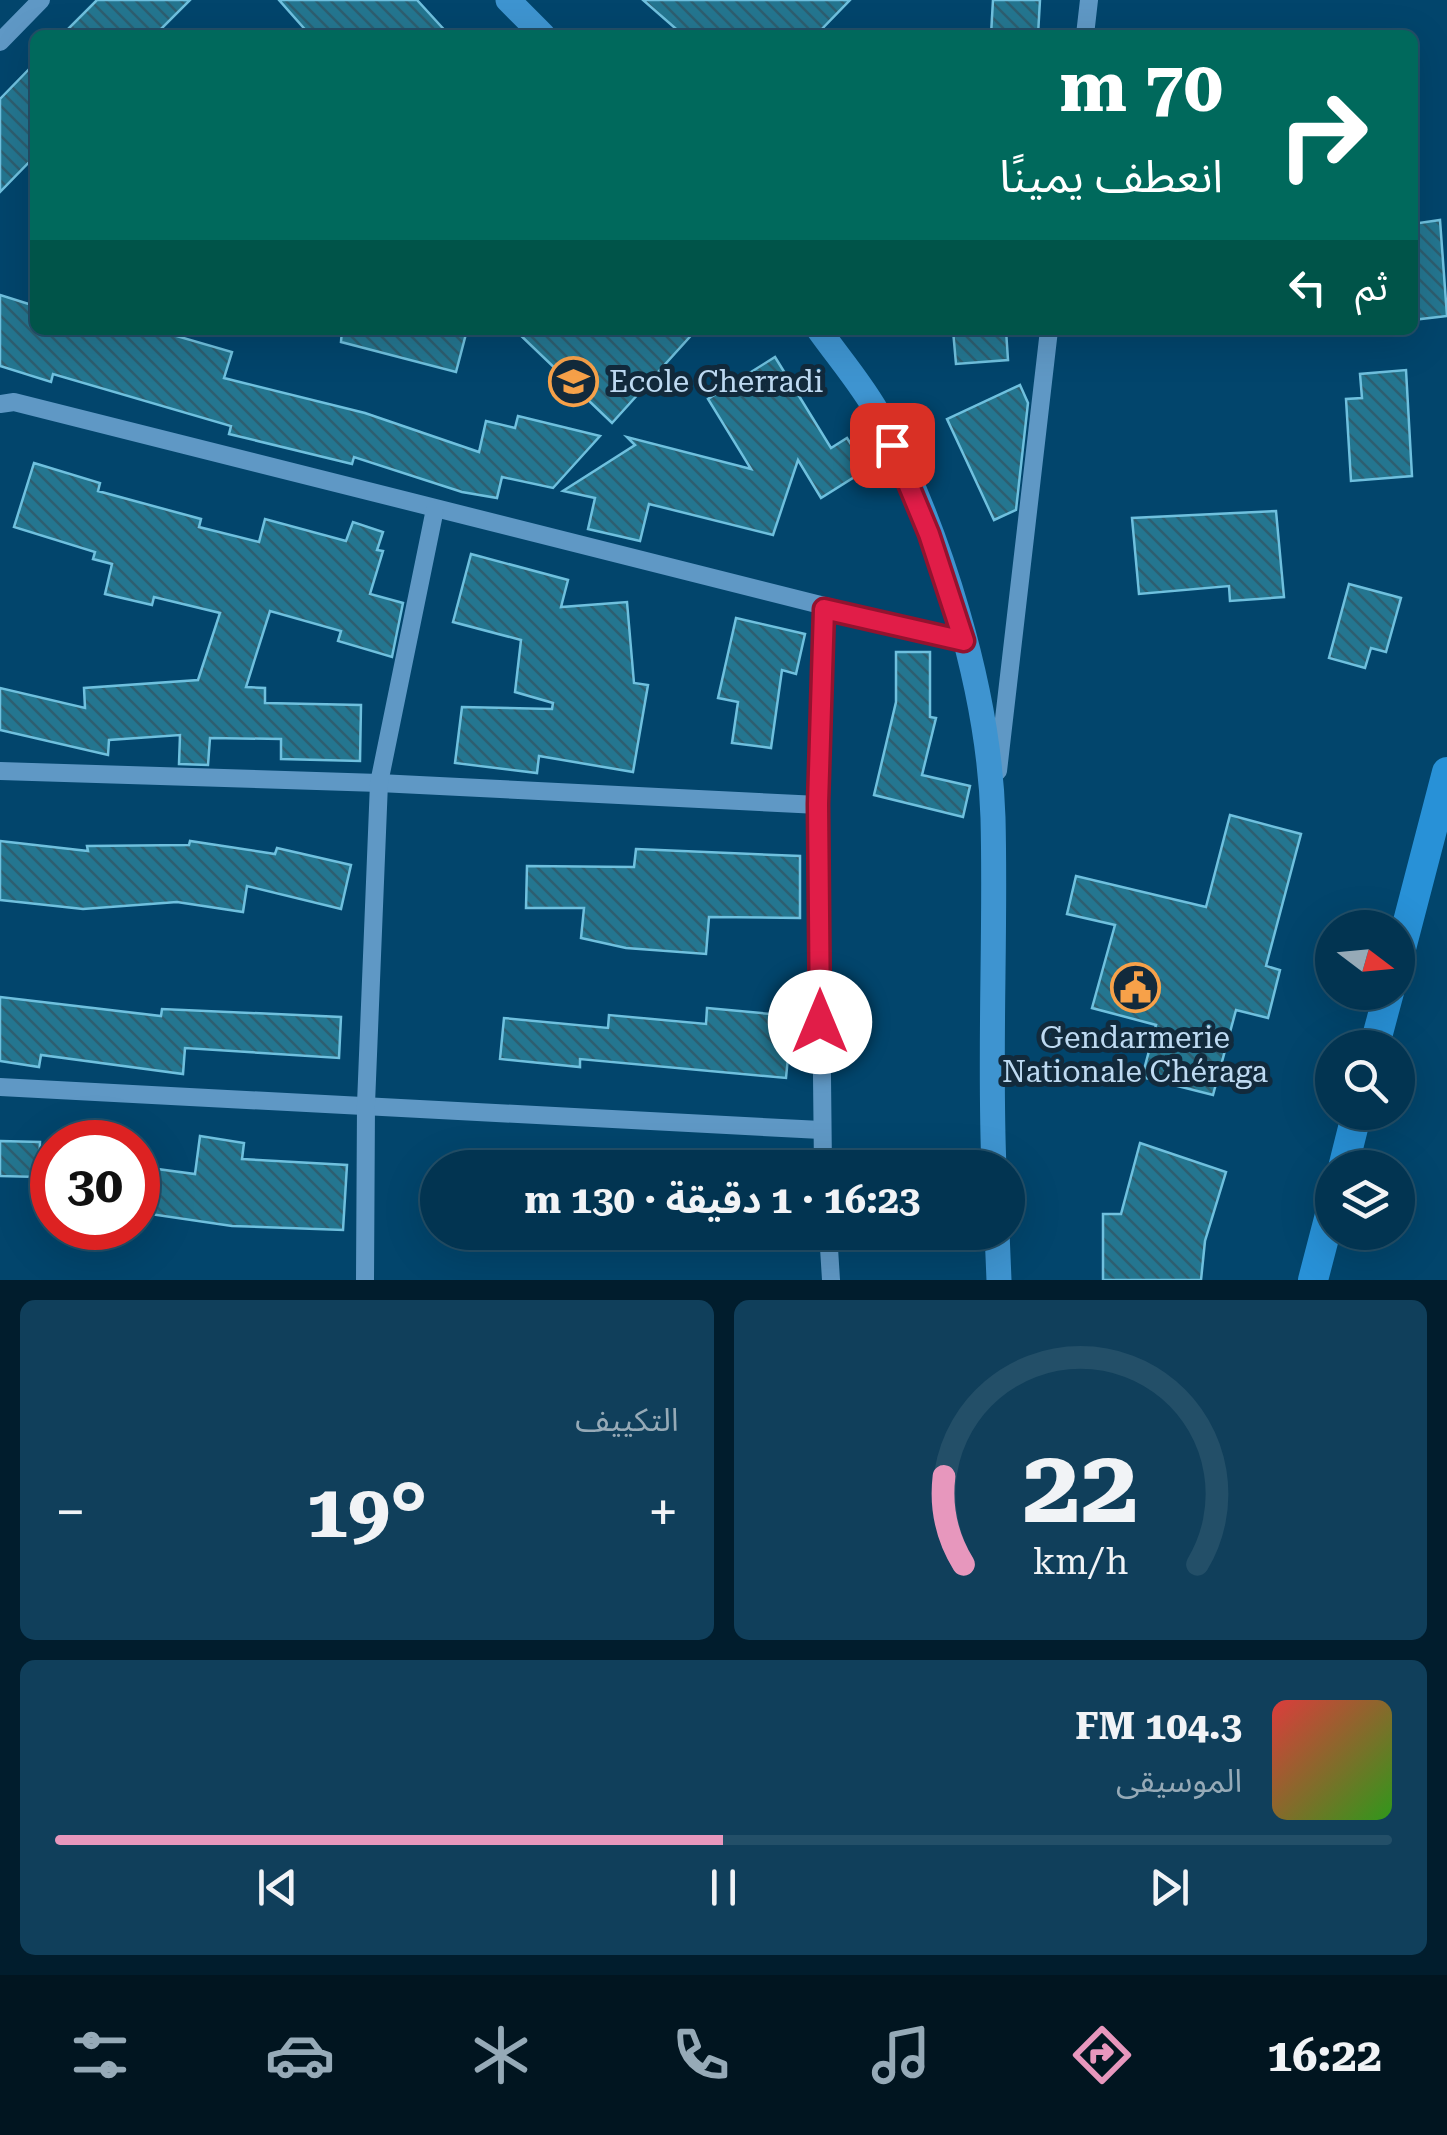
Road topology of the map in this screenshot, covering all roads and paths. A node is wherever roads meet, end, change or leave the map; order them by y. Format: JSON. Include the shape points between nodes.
{"nodes":[{"id":1,"x":42,"y":0,"type":"edge"},
{"id":2,"x":508,"y":0,"type":"edge"},
{"id":3,"x":1089,"y":0,"type":"edge"},
{"id":4,"x":538,"y":30,"type":"edge"},
{"id":5,"x":1086,"y":30,"type":"edge"},
{"id":6,"x":0,"y":42,"type":"edge"},
{"id":7,"x":823,"y":335,"type":"edge"},
{"id":8,"x":1049,"y":335,"type":"edge"},
{"id":9,"x":0,"y":404,"type":"edge"},
{"id":10,"x":435,"y":509,"type":"junction"},
{"id":11,"x":824,"y":609,"type":"junction"},
{"id":12,"x":964,"y":641,"type":"junction"},
{"id":13,"x":0,"y":771,"type":"edge"},
{"id":14,"x":1447,"y":772,"type":"edge"},
{"id":15,"x":379,"y":783,"type":"junction"},
{"id":16,"x":818,"y":804,"type":"junction"},
{"id":17,"x":993,"y":815,"type":"junction"},
{"id":18,"x":1411,"y":910,"type":"edge"},
{"id":19,"x":0,"y":1087,"type":"edge"},
{"id":20,"x":366,"y":1104,"type":"junction"},
{"id":21,"x":821,"y":1130,"type":"junction"},
{"id":22,"x":822,"y":1150,"type":"edge"},
{"id":23,"x":993,"y":1150,"type":"edge"},
{"id":24,"x":829,"y":1250,"type":"edge"},
{"id":25,"x":998,"y":1250,"type":"edge"},
{"id":26,"x":1321,"y":1250,"type":"edge"},
{"id":27,"x":365,"y":1280,"type":"edge"},
{"id":28,"x":831,"y":1280,"type":"edge"},
{"id":29,"x":999,"y":1280,"type":"edge"},
{"id":30,"x":1313,"y":1280,"type":"edge"}],
"edges":[{"from":1,"to":6,"type":"street"},
{"from":2,"to":4,"type":"main road"},
{"from":3,"to":5,"type":"street"},
{"from":7,"to":12,"type":"main road","via":[[880,416]]},
{"from":8,"to":17,"type":"street"},
{"from":9,"to":10,"type":"street","via":[[14,402]]},
{"from":10,"to":11,"type":"street"},
{"from":10,"to":15,"type":"street"},
{"from":11,"to":12,"type":"street"},
{"from":11,"to":16,"type":"street"},
{"from":12,"to":17,"type":"main road","via":[[982,713]]},
{"from":13,"to":15,"type":"street"},
{"from":14,"to":18,"type":"highway"},
{"from":15,"to":16,"type":"street"},
{"from":15,"to":20,"type":"street"},
{"from":16,"to":21,"type":"street"},
{"from":17,"to":23,"type":"main road"},
{"from":19,"to":20,"type":"street"},
{"from":20,"to":21,"type":"street"},
{"from":20,"to":27,"type":"street"},
{"from":21,"to":22,"type":"street"},
{"from":24,"to":28,"type":"street"},
{"from":25,"to":29,"type":"main road"},
{"from":26,"to":30,"type":"highway"}]}
